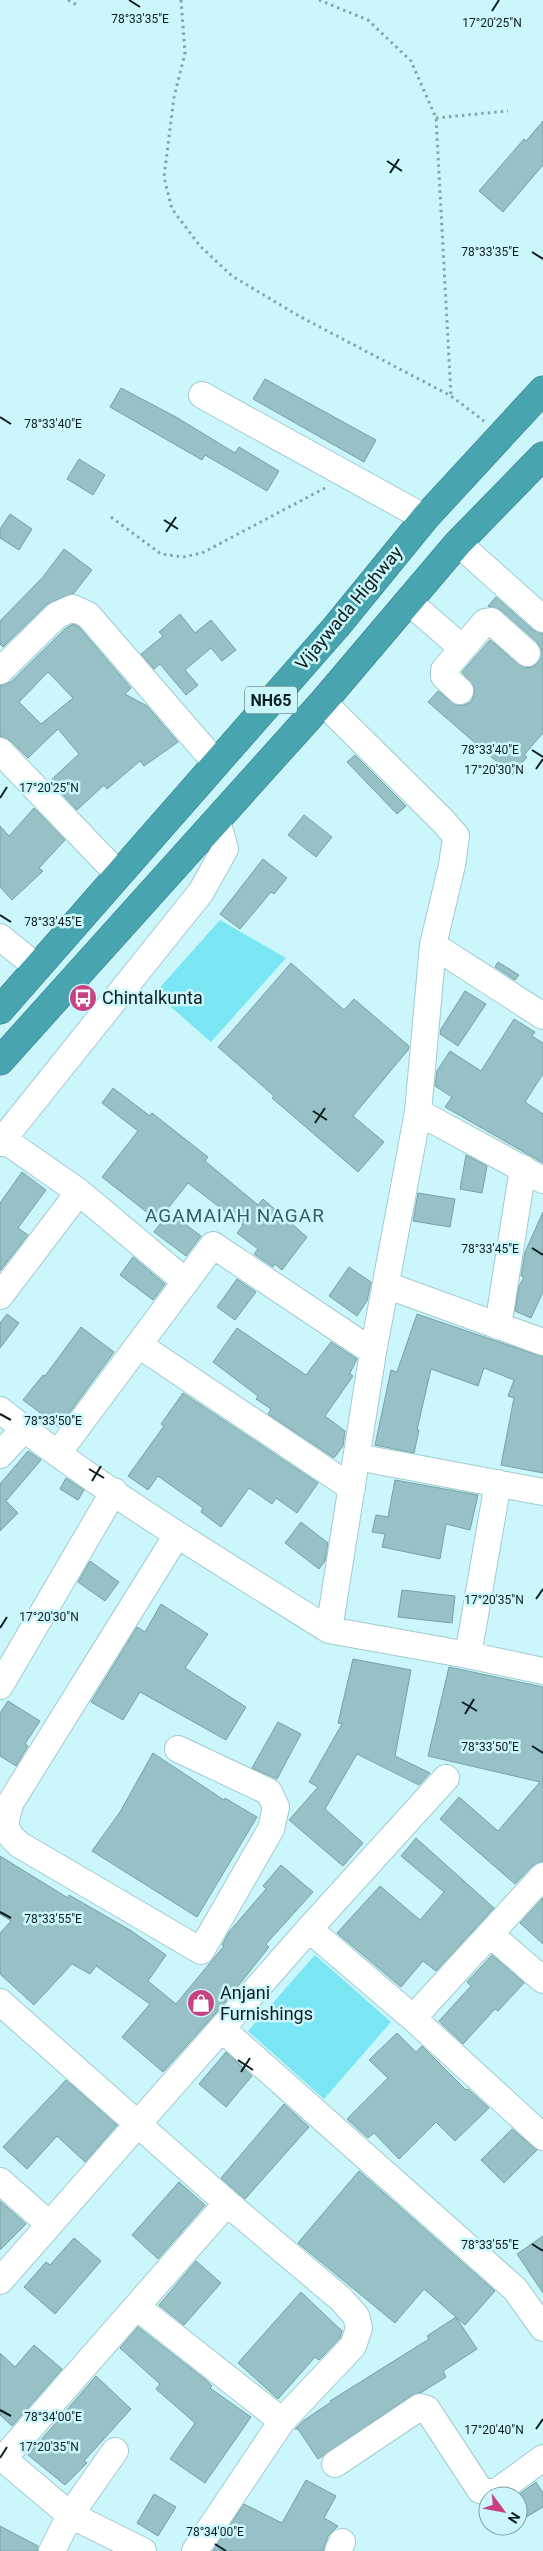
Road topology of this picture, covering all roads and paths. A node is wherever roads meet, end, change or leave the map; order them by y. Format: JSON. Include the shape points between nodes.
{"nodes":[{"id":1,"x":68,"y":0,"type":"edge"},
{"id":2,"x":180,"y":0,"type":"edge"},
{"id":3,"x":319,"y":0,"type":"edge"},
{"id":4,"x":77,"y":4,"type":"dead end"},
{"id":5,"x":508,"y":111,"type":"dead end"},
{"id":6,"x":436,"y":118,"type":"junction"},
{"id":7,"x":543,"y":390,"type":"edge"},
{"id":8,"x":202,"y":395,"type":"dead end"},
{"id":9,"x":451,"y":396,"type":"junction"},
{"id":10,"x":502,"y":435,"type":"junction"},
{"id":11,"x":543,"y":456,"type":"edge"},
{"id":12,"x":350,"y":475,"type":"junction"},
{"id":13,"x":111,"y":517,"type":"dead end"},
{"id":14,"x":425,"y":518,"type":"junction"},
{"id":15,"x":458,"y":543,"type":"junction"},
{"id":16,"x":408,"y":601,"type":"junction"},
{"id":17,"x":543,"y":619,"type":"edge"},
{"id":18,"x":336,"y":627,"type":"junction"},
{"id":19,"x":462,"y":648,"type":"junction"},
{"id":20,"x":365,"y":651,"type":"junction"},
{"id":21,"x":527,"y":653,"type":"dead end"},
{"id":22,"x":0,"y":671,"type":"edge"},
{"id":23,"x":460,"y":691,"type":"dead end"},
{"id":24,"x":323,"y":702,"type":"junction"},
{"id":25,"x":0,"y":751,"type":"edge"},
{"id":26,"x":216,"y":762,"type":"junction"},
{"id":27,"x":217,"y":820,"type":"junction"},
{"id":28,"x":118,"y":874,"type":"junction"},
{"id":29,"x":0,"y":936,"type":"edge"},
{"id":30,"x":433,"y":945,"type":"junction"},
{"id":31,"x":37,"y":966,"type":"junction"},
{"id":32,"x":0,"y":1010,"type":"edge"},
{"id":33,"x":543,"y":1016,"type":"edge"},
{"id":34,"x":0,"y":1062,"type":"edge"},
{"id":35,"x":418,"y":1112,"type":"junction"},
{"id":36,"x":2,"y":1141,"type":"edge"},
{"id":37,"x":533,"y":1174,"type":"edge"},
{"id":38,"x":79,"y":1192,"type":"junction"},
{"id":39,"x":186,"y":1282,"type":"junction"},
{"id":40,"x":386,"y":1284,"type":"junction"},
{"id":41,"x":0,"y":1296,"type":"edge"},
{"id":42,"x":498,"y":1326,"type":"junction"},
{"id":43,"x":543,"y":1342,"type":"edge"},
{"id":44,"x":139,"y":1345,"type":"junction"},
{"id":45,"x":373,"y":1352,"type":"junction"},
{"id":46,"x":0,"y":1410,"type":"edge"},
{"id":47,"x":24,"y":1429,"type":"junction"},
{"id":48,"x":58,"y":1453,"type":"junction"},
{"id":49,"x":0,"y":1456,"type":"edge"},
{"id":50,"x":357,"y":1457,"type":"junction"},
{"id":51,"x":498,"y":1484,"type":"junction"},
{"id":52,"x":352,"y":1488,"type":"junction"},
{"id":53,"x":114,"y":1491,"type":"junction"},
{"id":54,"x":543,"y":1492,"type":"edge"},
{"id":55,"x":178,"y":1534,"type":"junction"},
{"id":56,"x":329,"y":1630,"type":"junction"},
{"id":57,"x":468,"y":1655,"type":"junction"},
{"id":58,"x":543,"y":1671,"type":"edge"},
{"id":59,"x":0,"y":1686,"type":"edge"},
{"id":60,"x":178,"y":1749,"type":"dead end"},
{"id":61,"x":446,"y":1778,"type":"dead end"},
{"id":62,"x":543,"y":1876,"type":"edge"},
{"id":63,"x":309,"y":1929,"type":"junction"},
{"id":64,"x":490,"y":1934,"type":"junction"},
{"id":65,"x":543,"y":1980,"type":"edge"},
{"id":66,"x":0,"y":2002,"type":"edge"},
{"id":67,"x":413,"y":2018,"type":"junction"},
{"id":68,"x":223,"y":2030,"type":"junction"},
{"id":69,"x":139,"y":2124,"type":"junction"},
{"id":70,"x":543,"y":2137,"type":"edge"},
{"id":71,"x":0,"y":2181,"type":"edge"},
{"id":72,"x":227,"y":2203,"type":"junction"},
{"id":73,"x":49,"y":2224,"type":"junction"},
{"id":74,"x":0,"y":2281,"type":"edge"},
{"id":75,"x":137,"y":2307,"type":"junction"},
{"id":76,"x":543,"y":2328,"type":"edge"},
{"id":77,"x":282,"y":2421,"type":"junction"},
{"id":78,"x":115,"y":2451,"type":"dead end"},
{"id":79,"x":2,"y":2457,"type":"edge"},
{"id":80,"x":543,"y":2458,"type":"edge"},
{"id":81,"x":335,"y":2464,"type":"dead end"},
{"id":82,"x":70,"y":2516,"type":"junction"},
{"id":83,"x":52,"y":2551,"type":"edge"},
{"id":84,"x":143,"y":2551,"type":"edge"},
{"id":85,"x":195,"y":2551,"type":"edge"}],
"edges":[{"from":1,"to":4,"type":"path"},
{"from":2,"to":9,"type":"path","via":[[184,53],[174,97],[164,176],[172,209],[200,246],[232,276],[299,316]]},
{"from":3,"to":6,"type":"path","via":[[368,20],[410,61]]},
{"from":5,"to":6,"type":"path"},
{"from":6,"to":9,"type":"path"},
{"from":7,"to":10,"type":"highway","name":"Vijaywada Highway","number":"NH65"},
{"from":8,"to":12,"type":"street"},
{"from":9,"to":10,"type":"path"},
{"from":10,"to":14,"type":"highway","name":"Vijaywada Highway","number":"NH65"},
{"from":11,"to":15,"type":"highway","number":"NH65"},
{"from":12,"to":13,"type":"path","via":[[202,553],[183,557],[160,554]]},
{"from":12,"to":14,"type":"street"},
{"from":14,"to":18,"type":"highway","name":"Vijaywada Highway","number":"NH65"},
{"from":15,"to":16,"type":"highway","number":"NH65"},
{"from":15,"to":17,"type":"street"},
{"from":16,"to":19,"type":"street"},
{"from":16,"to":20,"type":"highway","number":"NH65"},
{"from":18,"to":20,"type":"highway"},
{"from":18,"to":26,"type":"highway","name":"Vijaywada Highway","number":"NH65"},
{"from":19,"to":21,"type":"street","via":[[489,620]]},
{"from":19,"to":23,"type":"street","via":[[443,674]]},
{"from":20,"to":24,"type":"highway","number":"NH65"},
{"from":22,"to":26,"type":"street","via":[[57,615],[73,608],[88,615]]},
{"from":24,"to":27,"type":"highway","number":"NH65"},
{"from":24,"to":30,"type":"street","via":[[456,836]]},
{"from":25,"to":28,"type":"street"},
{"from":26,"to":28,"type":"highway","name":"Vijaywada Highway","number":"NH65"},
{"from":27,"to":34,"type":"highway","number":"NH65"},
{"from":27,"to":36,"type":"street","via":[[225,849],[201,892]]},
{"from":28,"to":31,"type":"highway","name":"Vijaywada Highway","number":"NH65"},
{"from":29,"to":31,"type":"street"},
{"from":30,"to":33,"type":"street"},
{"from":30,"to":35,"type":"street"},
{"from":31,"to":32,"type":"highway","name":"Vijaywada Highway","number":"NH65"},
{"from":35,"to":37,"type":"street"},
{"from":35,"to":40,"type":"street"},
{"from":36,"to":38,"type":"street"},
{"from":37,"to":42,"type":"street"},
{"from":38,"to":39,"type":"street"},
{"from":38,"to":41,"type":"street"},
{"from":39,"to":44,"type":"street"},
{"from":39,"to":45,"type":"street","via":[[213,1245]]},
{"from":40,"to":42,"type":"street"},
{"from":40,"to":45,"type":"street"},
{"from":42,"to":43,"type":"street"},
{"from":44,"to":48,"type":"street"},
{"from":44,"to":52,"type":"street"},
{"from":45,"to":50,"type":"street"},
{"from":46,"to":47,"type":"street"},
{"from":47,"to":48,"type":"street"},
{"from":47,"to":49,"type":"street"},
{"from":48,"to":53,"type":"street"},
{"from":50,"to":51,"type":"street"},
{"from":50,"to":52,"type":"street"},
{"from":51,"to":54,"type":"street"},
{"from":51,"to":57,"type":"street"},
{"from":52,"to":56,"type":"street"},
{"from":53,"to":55,"type":"street"},
{"from":53,"to":59,"type":"street"},
{"from":55,"to":56,"type":"street"},
{"from":55,"to":60,"type":"street","via":[[11,1802],[4,1821],[9,1836],[20,1845],[201,1951],[271,1829],[276,1808],[269,1792]]},
{"from":56,"to":57,"type":"street"},
{"from":57,"to":58,"type":"street"},
{"from":61,"to":63,"type":"street"},
{"from":62,"to":64,"type":"street"},
{"from":63,"to":67,"type":"street"},
{"from":63,"to":68,"type":"street"},
{"from":64,"to":65,"type":"street"},
{"from":64,"to":67,"type":"street"},
{"from":66,"to":69,"type":"street"},
{"from":67,"to":70,"type":"street"},
{"from":68,"to":69,"type":"street"},
{"from":68,"to":76,"type":"street","via":[[509,2283],[522,2296]]},
{"from":69,"to":72,"type":"street"},
{"from":69,"to":73,"type":"street"},
{"from":71,"to":73,"type":"street"},
{"from":72,"to":75,"type":"street"},
{"from":72,"to":77,"type":"street","via":[[341,2299],[356,2316],[359,2328],[353,2346]]},
{"from":73,"to":74,"type":"street"},
{"from":75,"to":77,"type":"street"},
{"from":75,"to":79,"type":"street"},
{"from":77,"to":85,"type":"street"},
{"from":78,"to":82,"type":"street"},
{"from":79,"to":82,"type":"street"},
{"from":80,"to":81,"type":"street","via":[[495,2493],[480,2490],[427,2409],[420,2407]]},
{"from":82,"to":83,"type":"street"},
{"from":82,"to":84,"type":"street"}]}
